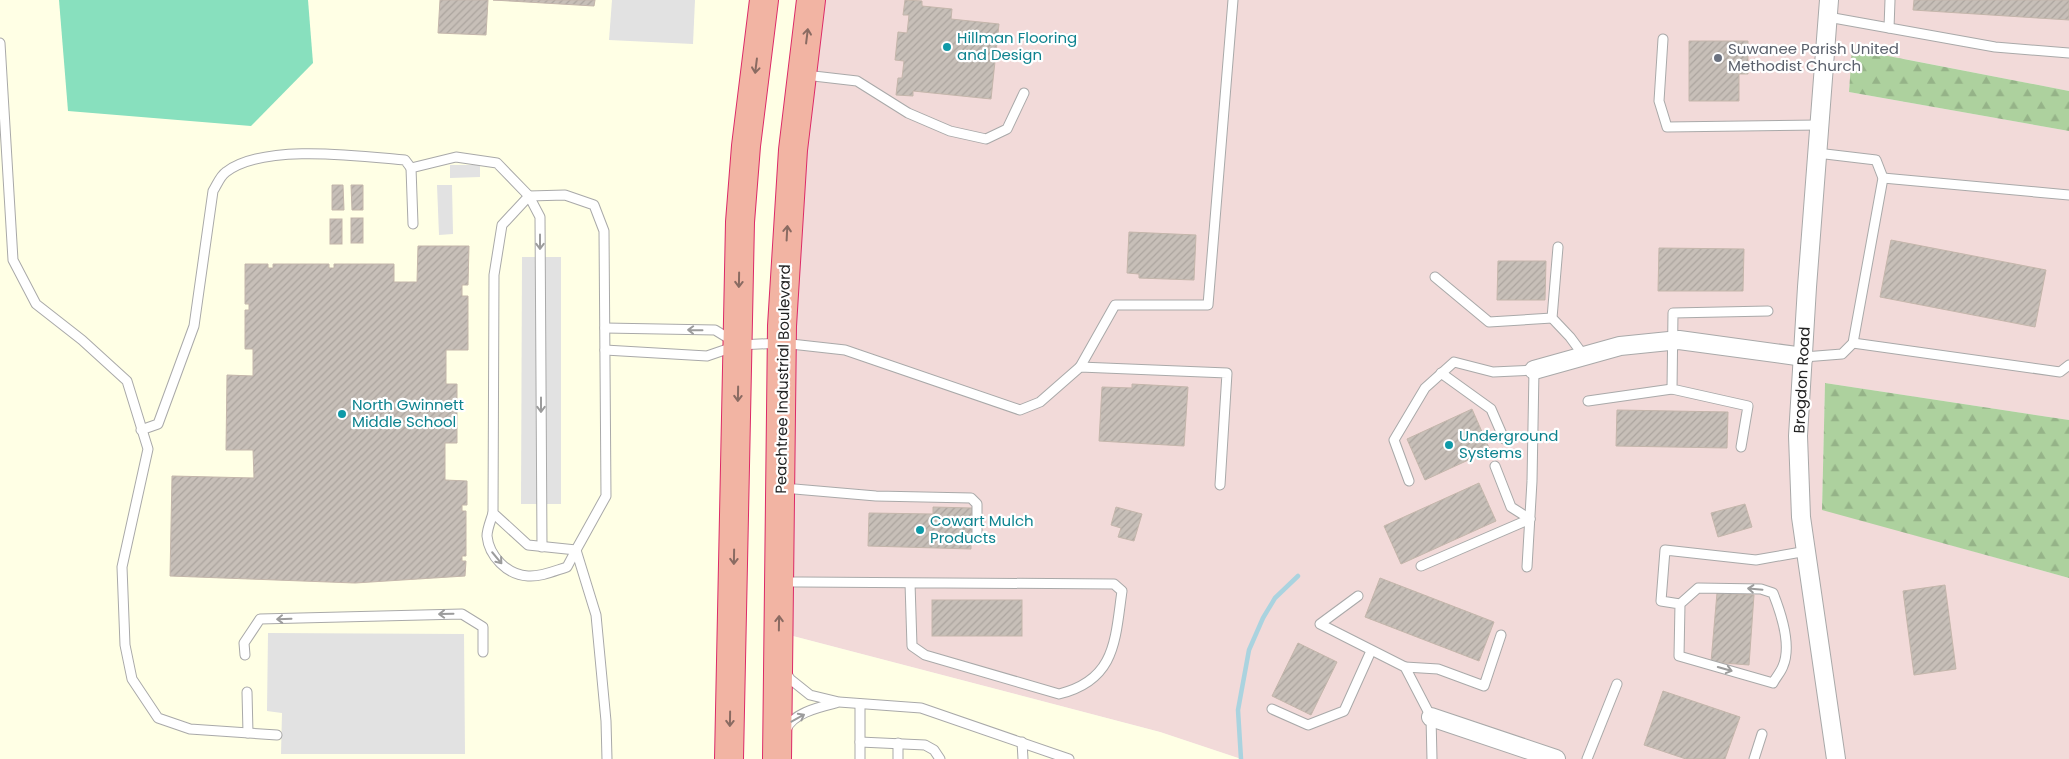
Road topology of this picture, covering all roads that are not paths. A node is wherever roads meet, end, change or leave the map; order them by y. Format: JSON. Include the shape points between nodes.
{"nodes":[{"id":1,"x":764,"y":0,"type":"edge"},
{"id":2,"x":811,"y":0,"type":"edge"},
{"id":3,"x":1233,"y":0,"type":"edge"},
{"id":4,"x":1890,"y":0,"type":"edge"},
{"id":5,"x":1829,"y":8,"type":"edge"},
{"id":6,"x":1889,"y":28,"type":"junction"},
{"id":7,"x":1662,"y":39,"type":"dead end"},
{"id":8,"x":0,"y":44,"type":"edge"},
{"id":9,"x":2069,"y":53,"type":"edge"},
{"id":10,"x":802,"y":75,"type":"junction"},
{"id":11,"x":1024,"y":93,"type":"dead end"},
{"id":12,"x":1819,"y":126,"type":"junction"},
{"id":13,"x":1817,"y":153,"type":"junction"},
{"id":14,"x":411,"y":168,"type":"junction"},
{"id":15,"x":1884,"y":178,"type":"junction"},
{"id":16,"x":529,"y":196,"type":"junction"},
{"id":17,"x":2069,"y":196,"type":"edge"},
{"id":18,"x":414,"y":224,"type":"dead end"},
{"id":19,"x":1558,"y":248,"type":"dead end"},
{"id":20,"x":1434,"y":277,"type":"dead end"},
{"id":21,"x":1768,"y":311,"type":"dead end"},
{"id":22,"x":1552,"y":318,"type":"junction"},
{"id":23,"x":605,"y":328,"type":"junction"},
{"id":24,"x":1671,"y":341,"type":"junction"},
{"id":25,"x":782,"y":343,"type":"junction"},
{"id":26,"x":1853,"y":343,"type":"junction"},
{"id":27,"x":739,"y":345,"type":"junction"},
{"id":28,"x":605,"y":350,"type":"junction"},
{"id":29,"x":1584,"y":356,"type":"junction"},
{"id":30,"x":1804,"y":357,"type":"junction"},
{"id":31,"x":2069,"y":365,"type":"edge"},
{"id":32,"x":1080,"y":367,"type":"junction"},
{"id":33,"x":1534,"y":370,"type":"junction"},
{"id":34,"x":1441,"y":373,"type":"junction"},
{"id":35,"x":1672,"y":389,"type":"junction"},
{"id":36,"x":1588,"y":401,"type":"dead end"},
{"id":37,"x":142,"y":430,"type":"junction"},
{"id":38,"x":1504,"y":439,"type":"dead end"},
{"id":39,"x":1741,"y":447,"type":"dead end"},
{"id":40,"x":1495,"y":466,"type":"dead end"},
{"id":41,"x":1409,"y":481,"type":"dead end"},
{"id":42,"x":1220,"y":485,"type":"dead end"},
{"id":43,"x":780,"y":488,"type":"junction"},
{"id":44,"x":494,"y":513,"type":"junction"},
{"id":45,"x":1530,"y":519,"type":"junction"},
{"id":46,"x":977,"y":539,"type":"dead end"},
{"id":47,"x":542,"y":547,"type":"junction"},
{"id":48,"x":576,"y":550,"type":"junction"},
{"id":49,"x":1807,"y":551,"type":"junction"},
{"id":50,"x":1421,"y":566,"type":"dead end"},
{"id":51,"x":1526,"y":567,"type":"dead end"},
{"id":52,"x":779,"y":582,"type":"junction"},
{"id":53,"x":910,"y":583,"type":"junction"},
{"id":54,"x":1358,"y":596,"type":"dead end"},
{"id":55,"x":1680,"y":604,"type":"junction"},
{"id":56,"x":1501,"y":635,"type":"dead end"},
{"id":57,"x":1371,"y":651,"type":"junction"},
{"id":58,"x":483,"y":652,"type":"dead end"},
{"id":59,"x":245,"y":655,"type":"dead end"},
{"id":60,"x":778,"y":656,"type":"junction"},
{"id":61,"x":1405,"y":667,"type":"junction"},
{"id":62,"x":1617,"y":684,"type":"dead end"},
{"id":63,"x":247,"y":692,"type":"dead end"},
{"id":64,"x":839,"y":702,"type":"junction"},
{"id":65,"x":860,"y":704,"type":"junction"},
{"id":66,"x":1272,"y":709,"type":"dead end"},
{"id":67,"x":1431,"y":717,"type":"junction"},
{"id":68,"x":248,"y":733,"type":"junction"},
{"id":69,"x":1762,"y":734,"type":"dead end"},
{"id":70,"x":277,"y":735,"type":"dead end"},
{"id":71,"x":860,"y":742,"type":"junction"},
{"id":72,"x":1022,"y":742,"type":"junction"},
{"id":73,"x":898,"y":743,"type":"junction"},
{"id":74,"x":777,"y":756,"type":"edge"},
{"id":75,"x":607,"y":759,"type":"edge"},
{"id":76,"x":730,"y":759,"type":"edge"},
{"id":77,"x":860,"y":759,"type":"edge"},
{"id":78,"x":898,"y":759,"type":"edge"},
{"id":79,"x":940,"y":759,"type":"edge"},
{"id":80,"x":1023,"y":759,"type":"edge"},
{"id":81,"x":1069,"y":759,"type":"edge"},
{"id":82,"x":1432,"y":759,"type":"edge"},
{"id":83,"x":1556,"y":759,"type":"edge"},
{"id":84,"x":1587,"y":759,"type":"edge"},
{"id":85,"x":1754,"y":759,"type":"edge"},
{"id":86,"x":1836,"y":759,"type":"edge"}],
"edges":[{"from":1,"to":27,"type":"highway","one_way":true,"via":[[740,222]]},
{"from":10,"to":2,"type":"highway","name":"Peachtree Industrial Boulevard","one_way":true},
{"from":3,"to":32,"type":"lane","via":[[1208,305],[1115,305]]},
{"from":4,"to":6,"type":"lane"},
{"from":5,"to":6,"type":"lane"},
{"from":5,"to":12,"type":"street","name":"Brogdon Road"},
{"from":6,"to":9,"type":"lane","via":[[1995,47]]},
{"from":7,"to":12,"type":"lane","via":[[1659,101],[1667,127]]},
{"from":8,"to":37,"type":"lane","via":[[13,260],[36,304],[127,381]]},
{"from":10,"to":11,"type":"lane","via":[[858,81],[908,113],[950,131],[986,138],[1006,129]]},
{"from":25,"to":10,"type":"highway","name":"Peachtree Industrial Boulevard","one_way":true,"via":[[787,225]]},
{"from":12,"to":13,"type":"street","name":"Brogdon Road"},
{"from":13,"to":15,"type":"lane","via":[[1876,160]]},
{"from":13,"to":30,"type":"street","name":"Brogdon Road"},
{"from":14,"to":16,"type":"lane","via":[[456,157],[497,163]]},
{"from":14,"to":18,"type":"lane"},
{"from":14,"to":37,"type":"lane","via":[[405,160],[298,154],[251,159],[225,172],[213,191],[194,326],[158,424]]},
{"from":15,"to":17,"type":"lane"},
{"from":15,"to":26,"type":"lane"},
{"from":16,"to":23,"type":"lane","via":[[565,195],[594,205],[604,231]]},
{"from":16,"to":44,"type":"lane","via":[[502,225],[494,275]]},
{"from":16,"to":47,"type":"lane","one_way":true,"via":[[540,217]]},
{"from":19,"to":22,"type":"lane"},
{"from":20,"to":22,"type":"lane","via":[[1489,322]]},
{"from":21,"to":24,"type":"lane","via":[[1673,313]]},
{"from":22,"to":29,"type":"lane"},
{"from":27,"to":23,"type":"lane","one_way":true,"via":[[715,330]]},
{"from":23,"to":28,"type":"lane"},
{"from":24,"to":29,"type":"street","via":[[1620,346]]},
{"from":24,"to":30,"type":"street"},
{"from":24,"to":35,"type":"lane"},
{"from":25,"to":27,"type":"lane"},
{"from":25,"to":32,"type":"lane","via":[[845,350],[1020,410],[1040,402]]},
{"from":25,"to":43,"type":"highway","name":"Peachtree Industrial Boulevard"},
{"from":26,"to":30,"type":"lane","via":[[1842,354]]},
{"from":26,"to":31,"type":"lane","via":[[2060,372]]},
{"from":27,"to":28,"type":"lane","via":[[707,356]]},
{"from":27,"to":76,"type":"highway","one_way":true},
{"from":28,"to":48,"type":"lane","via":[[606,496]]},
{"from":29,"to":33,"type":"street"},
{"from":30,"to":49,"type":"street","name":"Brogdon Road","via":[[1798,436],[1801,517]]},
{"from":32,"to":42,"type":"lane","via":[[1227,373]]},
{"from":33,"to":34,"type":"lane","via":[[1493,372],[1454,362]]},
{"from":33,"to":45,"type":"lane"},
{"from":34,"to":38,"type":"lane","via":[[1491,409]]},
{"from":34,"to":41,"type":"lane","via":[[1425,388],[1394,440]]},
{"from":35,"to":36,"type":"lane"},
{"from":35,"to":39,"type":"lane","via":[[1748,406]]},
{"from":37,"to":68,"type":"lane","via":[[148,449],[122,567],[125,645],[132,679],[158,718],[190,729]]},
{"from":40,"to":45,"type":"lane","via":[[1512,506]]},
{"from":43,"to":46,"type":"lane","via":[[876,496],[971,498],[977,504]]},
{"from":43,"to":52,"type":"highway","name":"Peachtree Industrial Boulevard"},
{"from":44,"to":47,"type":"lane","via":[[528,545]]},
{"from":44,"to":48,"type":"lane","one_way":true,"via":[[487,534],[493,556],[507,569],[527,576],[547,574],[566,567]]},
{"from":45,"to":50,"type":"lane"},
{"from":45,"to":51,"type":"lane"},
{"from":47,"to":48,"type":"lane"},
{"from":48,"to":75,"type":"lane","via":[[596,615]]},
{"from":49,"to":55,"type":"lane","via":[[1756,560],[1665,550],[1661,601]]},
{"from":49,"to":86,"type":"street","name":"Brogdon Road"},
{"from":52,"to":53,"type":"lane"},
{"from":60,"to":52,"type":"highway","name":"Peachtree Industrial Boulevard","one_way":true},
{"from":53,"to":53,"type":"lane","via":[[1114,584],[1122,591],[1114,646],[1106,663],[1090,682],[1059,694],[925,655],[912,646]]},
{"from":54,"to":57,"type":"lane","via":[[1320,624]]},
{"from":55,"to":55,"type":"lane","one_way":true,"via":[[1679,656],[1773,683],[1784,665],[1785,645],[1774,593],[1760,589],[1698,588]]},
{"from":56,"to":61,"type":"lane","via":[[1484,686],[1438,669]]},
{"from":57,"to":61,"type":"lane"},
{"from":57,"to":66,"type":"lane","via":[[1344,711],[1308,725]]},
{"from":58,"to":59,"type":"lane","one_way":true,"via":[[483,627],[462,614],[260,619],[244,643]]},
{"from":60,"to":64,"type":"lane","via":[[790,679],[810,696]]},
{"from":60,"to":74,"type":"highway","name":"Peachtree Industrial Boulevard"},
{"from":61,"to":67,"type":"lane"},
{"from":62,"to":84,"type":"lane"},
{"from":63,"to":68,"type":"lane"},
{"from":64,"to":65,"type":"lane"},
{"from":74,"to":64,"type":"lane","one_way":true,"via":[[788,723],[813,709]]},
{"from":65,"to":71,"type":"lane"},
{"from":65,"to":72,"type":"lane","via":[[921,708]]},
{"from":67,"to":82,"type":"lane"},
{"from":67,"to":83,"type":"street"},
{"from":68,"to":70,"type":"lane"},
{"from":69,"to":85,"type":"lane"},
{"from":71,"to":73,"type":"lane"},
{"from":71,"to":77,"type":"lane"},
{"from":72,"to":80,"type":"lane"},
{"from":72,"to":81,"type":"lane"},
{"from":73,"to":78,"type":"lane"},
{"from":73,"to":79,"type":"lane","via":[[925,745]]}]}
